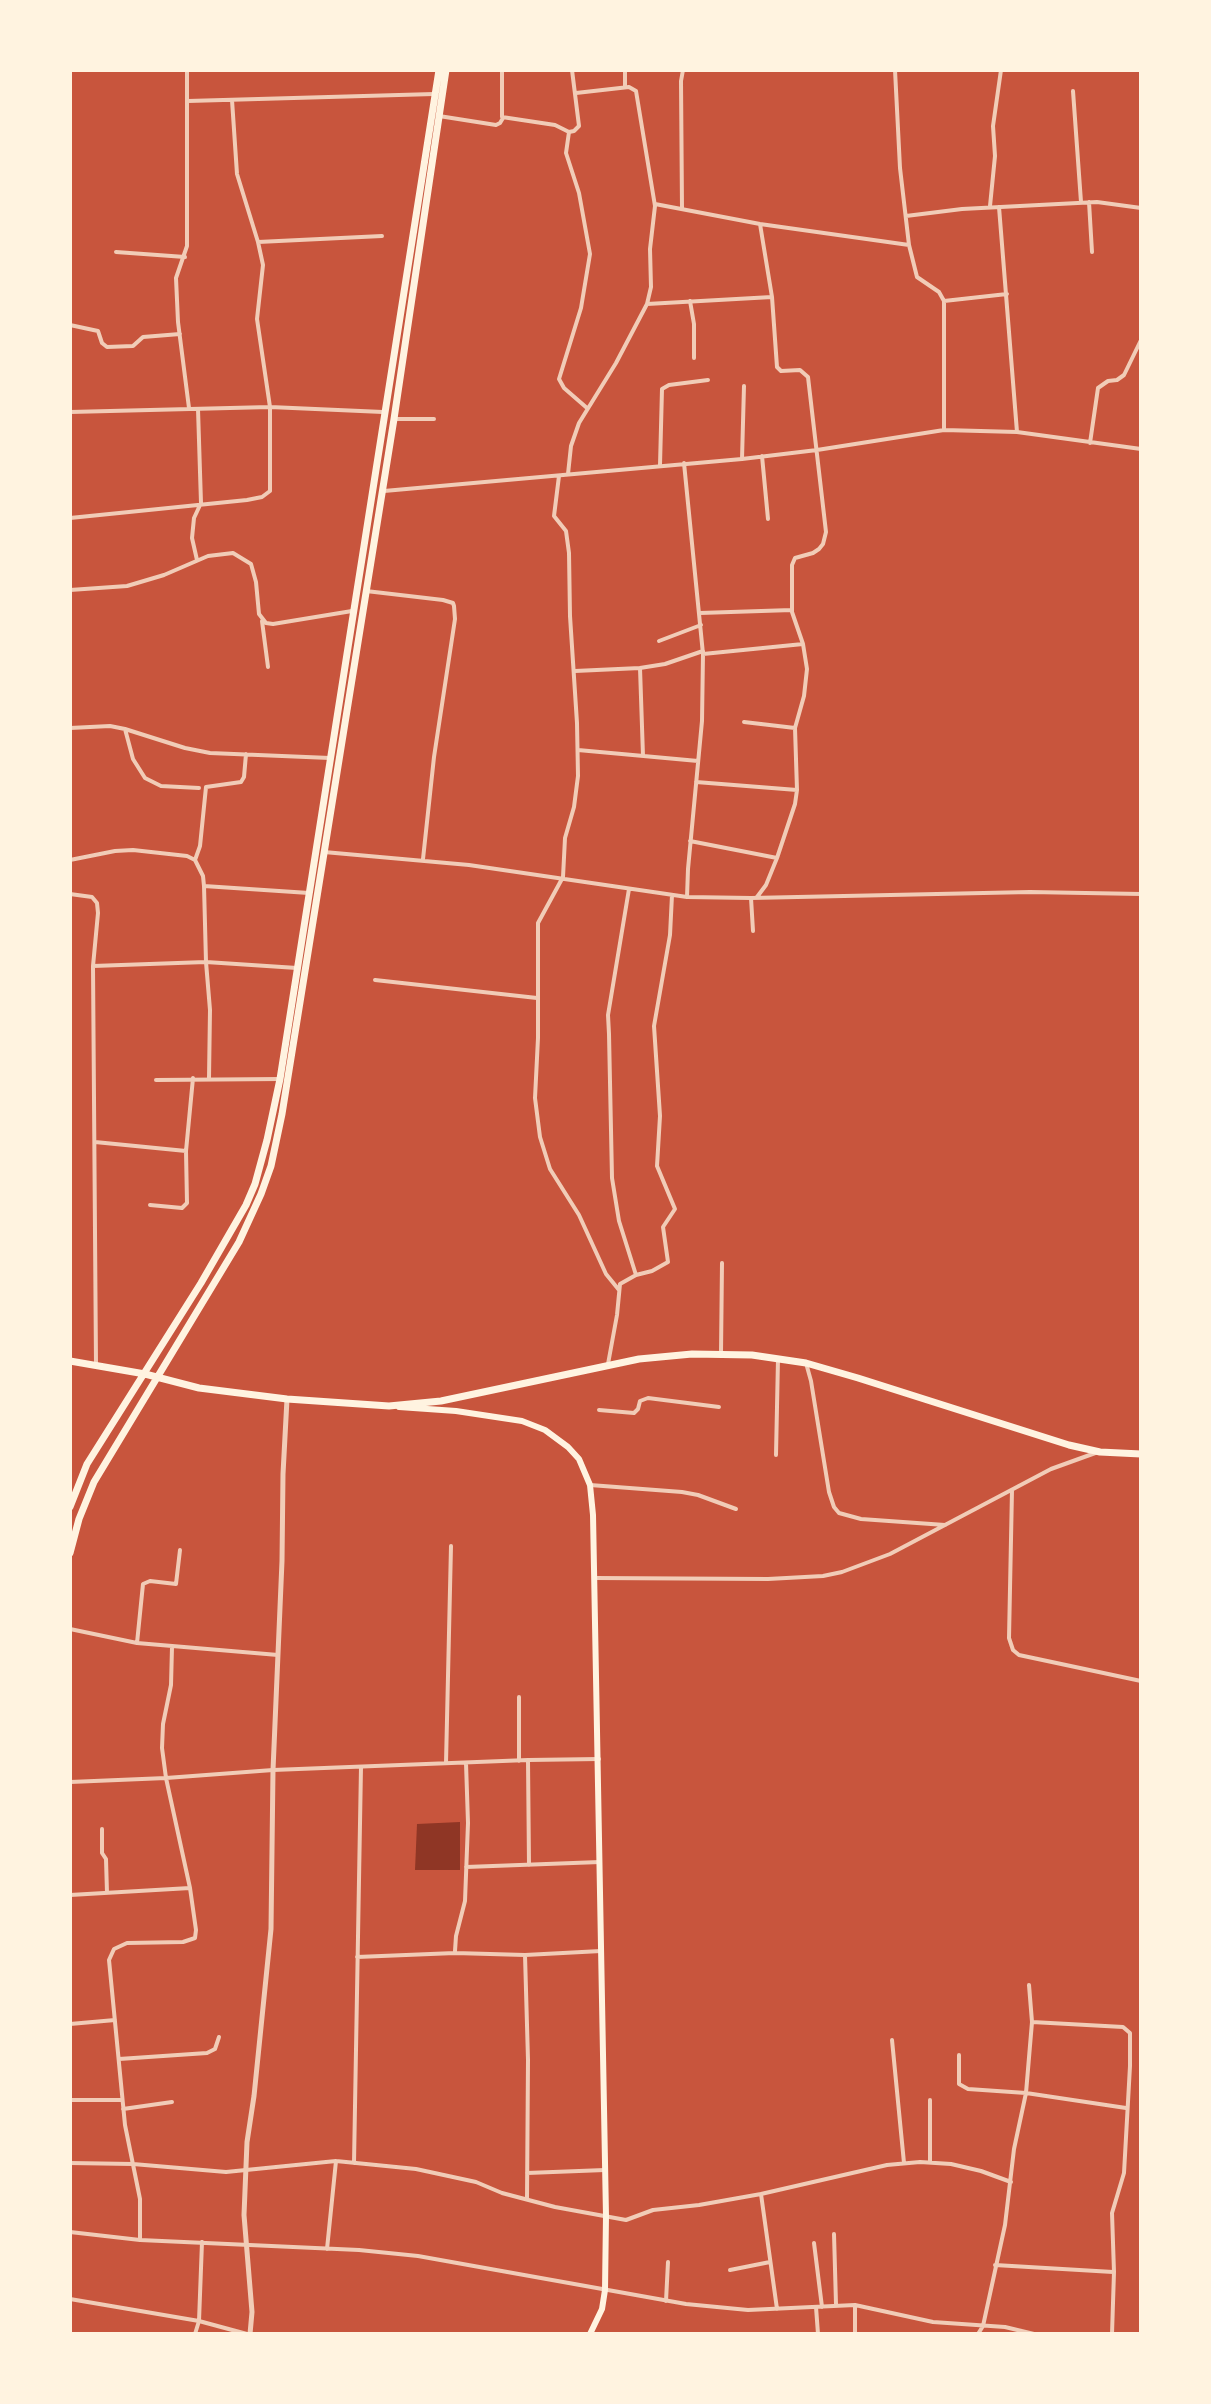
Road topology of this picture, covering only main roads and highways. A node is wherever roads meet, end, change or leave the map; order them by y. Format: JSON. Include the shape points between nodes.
{"nodes":[{"id":1,"x":439,"y":70,"type":"edge"},
{"id":2,"x":446,"y":70,"type":"edge"},
{"id":3,"x":313,"y":894,"type":"junction"},
{"id":4,"x":70,"y":1361,"type":"edge"},
{"id":5,"x":145,"y":1374,"type":"junction"},
{"id":6,"x":158,"y":1377,"type":"junction"},
{"id":7,"x":368,"y":1405,"type":"junction"},
{"id":8,"x":1141,"y":1454,"type":"edge"},
{"id":9,"x":70,"y":1507,"type":"edge"},
{"id":10,"x":70,"y":1553,"type":"edge"},
{"id":11,"x":590,"y":2334,"type":"edge"}],
"edges":[{"from":1,"to":3,"type":"main road"},
{"from":2,"to":3,"type":"main road","via":[[394,419]]},
{"from":3,"to":5,"type":"main road","via":[[255,1184]]},
{"from":3,"to":6,"type":"main road","via":[[282,1114],[266,1183],[239,1242]]},
{"from":4,"to":5,"type":"main road"},
{"from":5,"to":6,"type":"main road"},
{"from":5,"to":9,"type":"main road","via":[[87,1464]]},
{"from":6,"to":7,"type":"main road","via":[[199,1388]]},
{"from":6,"to":10,"type":"main road","via":[[94,1482]]},
{"from":7,"to":8,"type":"main road","via":[[441,1401],[608,1364],[721,1353],[806,1363],[1069,1445]]},
{"from":7,"to":11,"type":"main road","via":[[522,1421],[568,1447],[590,1485],[606,2170],[605,2290]]}]}
